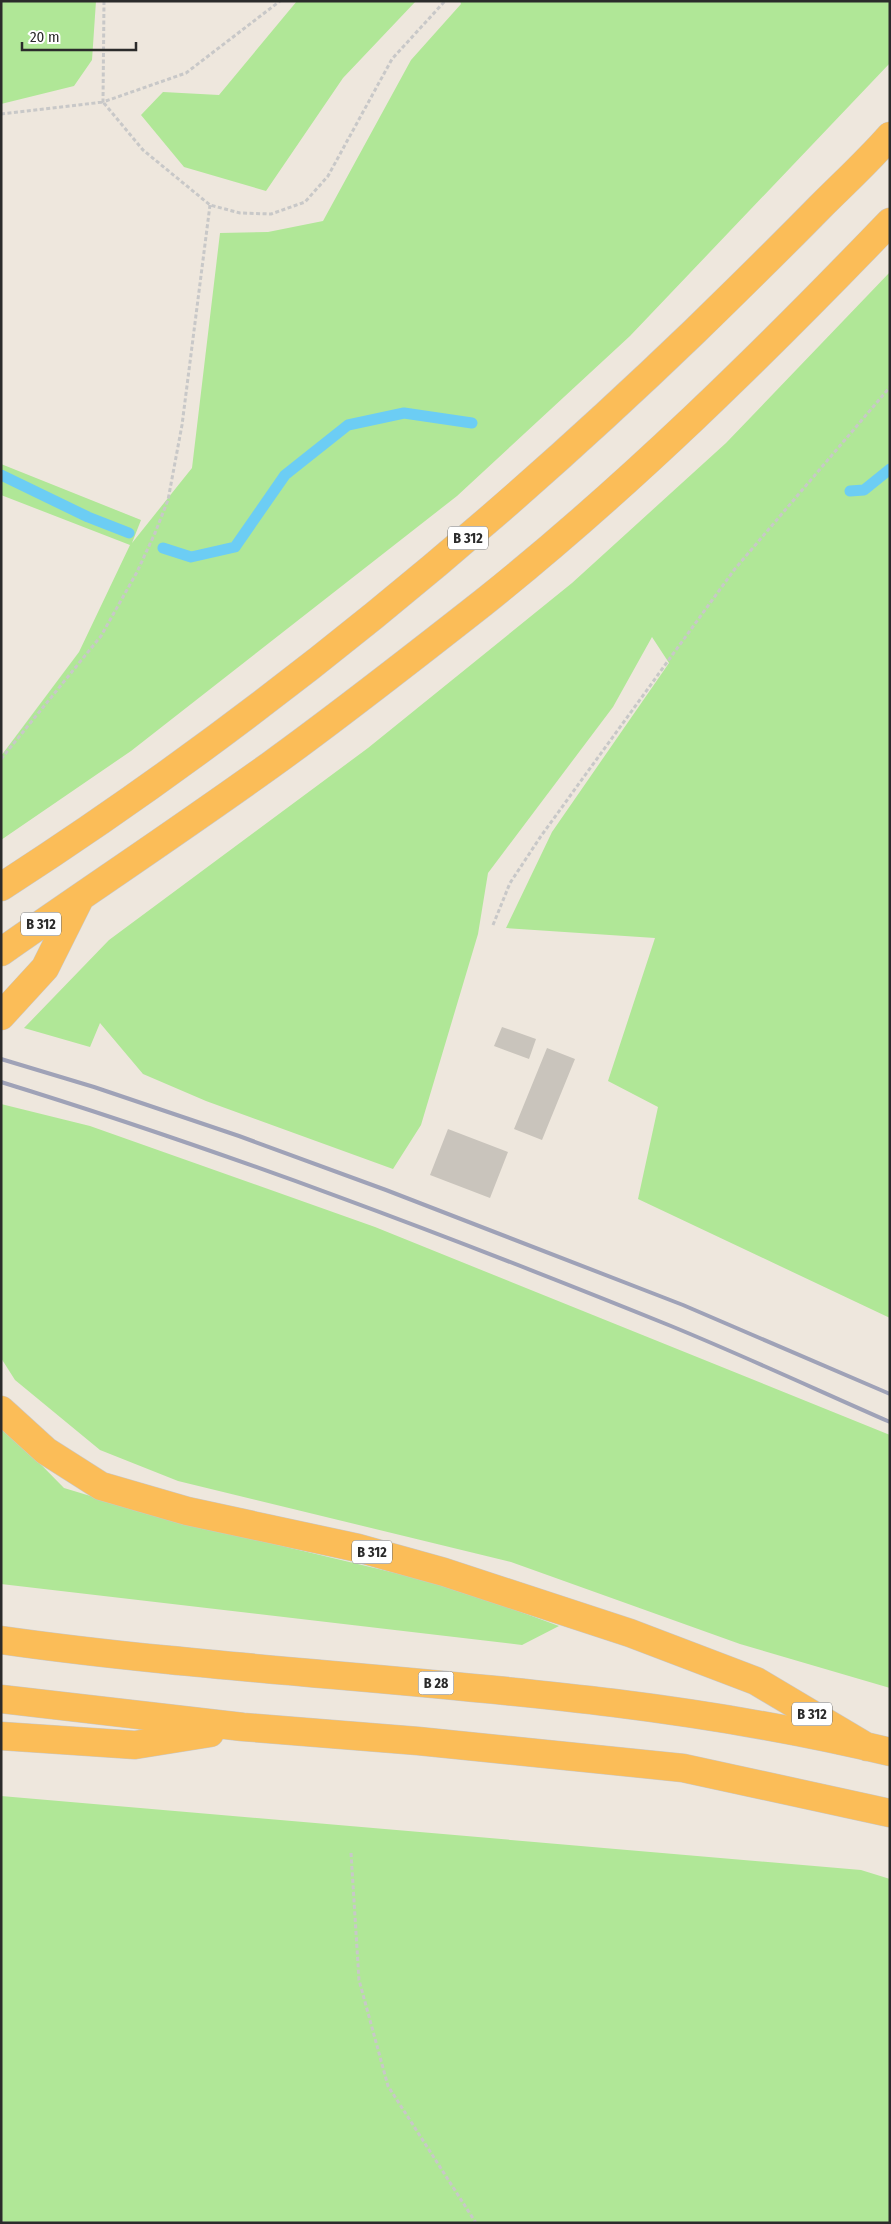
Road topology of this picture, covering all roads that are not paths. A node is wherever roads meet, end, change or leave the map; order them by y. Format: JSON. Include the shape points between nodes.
{"nodes":[{"id":1,"x":890,"y":136,"type":"edge"},
{"id":2,"x":890,"y":222,"type":"edge"},
{"id":3,"x":1,"y":887,"type":"edge"},
{"id":4,"x":81,"y":897,"type":"junction"},
{"id":5,"x":1,"y":952,"type":"edge"},
{"id":6,"x":1,"y":1016,"type":"edge"},
{"id":7,"x":1,"y":1410,"type":"edge"},
{"id":8,"x":1,"y":1640,"type":"edge"},
{"id":9,"x":1,"y":1699,"type":"edge"},
{"id":10,"x":243,"y":1727,"type":"junction"},
{"id":11,"x":1,"y":1736,"type":"edge"},
{"id":12,"x":879,"y":1750,"type":"edge"},
{"id":13,"x":890,"y":1813,"type":"edge"}],
"edges":[{"from":1,"to":3,"type":"highway","number":"B 312","via":[[665,360],[438,563],[353,633],[217,736]]},
{"from":2,"to":4,"type":"highway","number":"B 312","via":[[664,445],[500,588],[273,763]]},
{"from":4,"to":5,"type":"highway","number":"B 312"},
{"from":4,"to":6,"type":"highway","number":"B 312","via":[[45,968]]},
{"from":7,"to":12,"type":"highway","number":"B 312","via":[[46,1451],[100,1486],[187,1511],[368,1551],[444,1572],[630,1633],[756,1681]]},
{"from":8,"to":12,"type":"highway","number":"B 28","via":[[560,1696],[669,1710]]},
{"from":9,"to":10,"type":"highway"},
{"from":10,"to":11,"type":"highway","via":[[135,1745]]},
{"from":10,"to":13,"type":"highway","via":[[683,1768]]}]}
